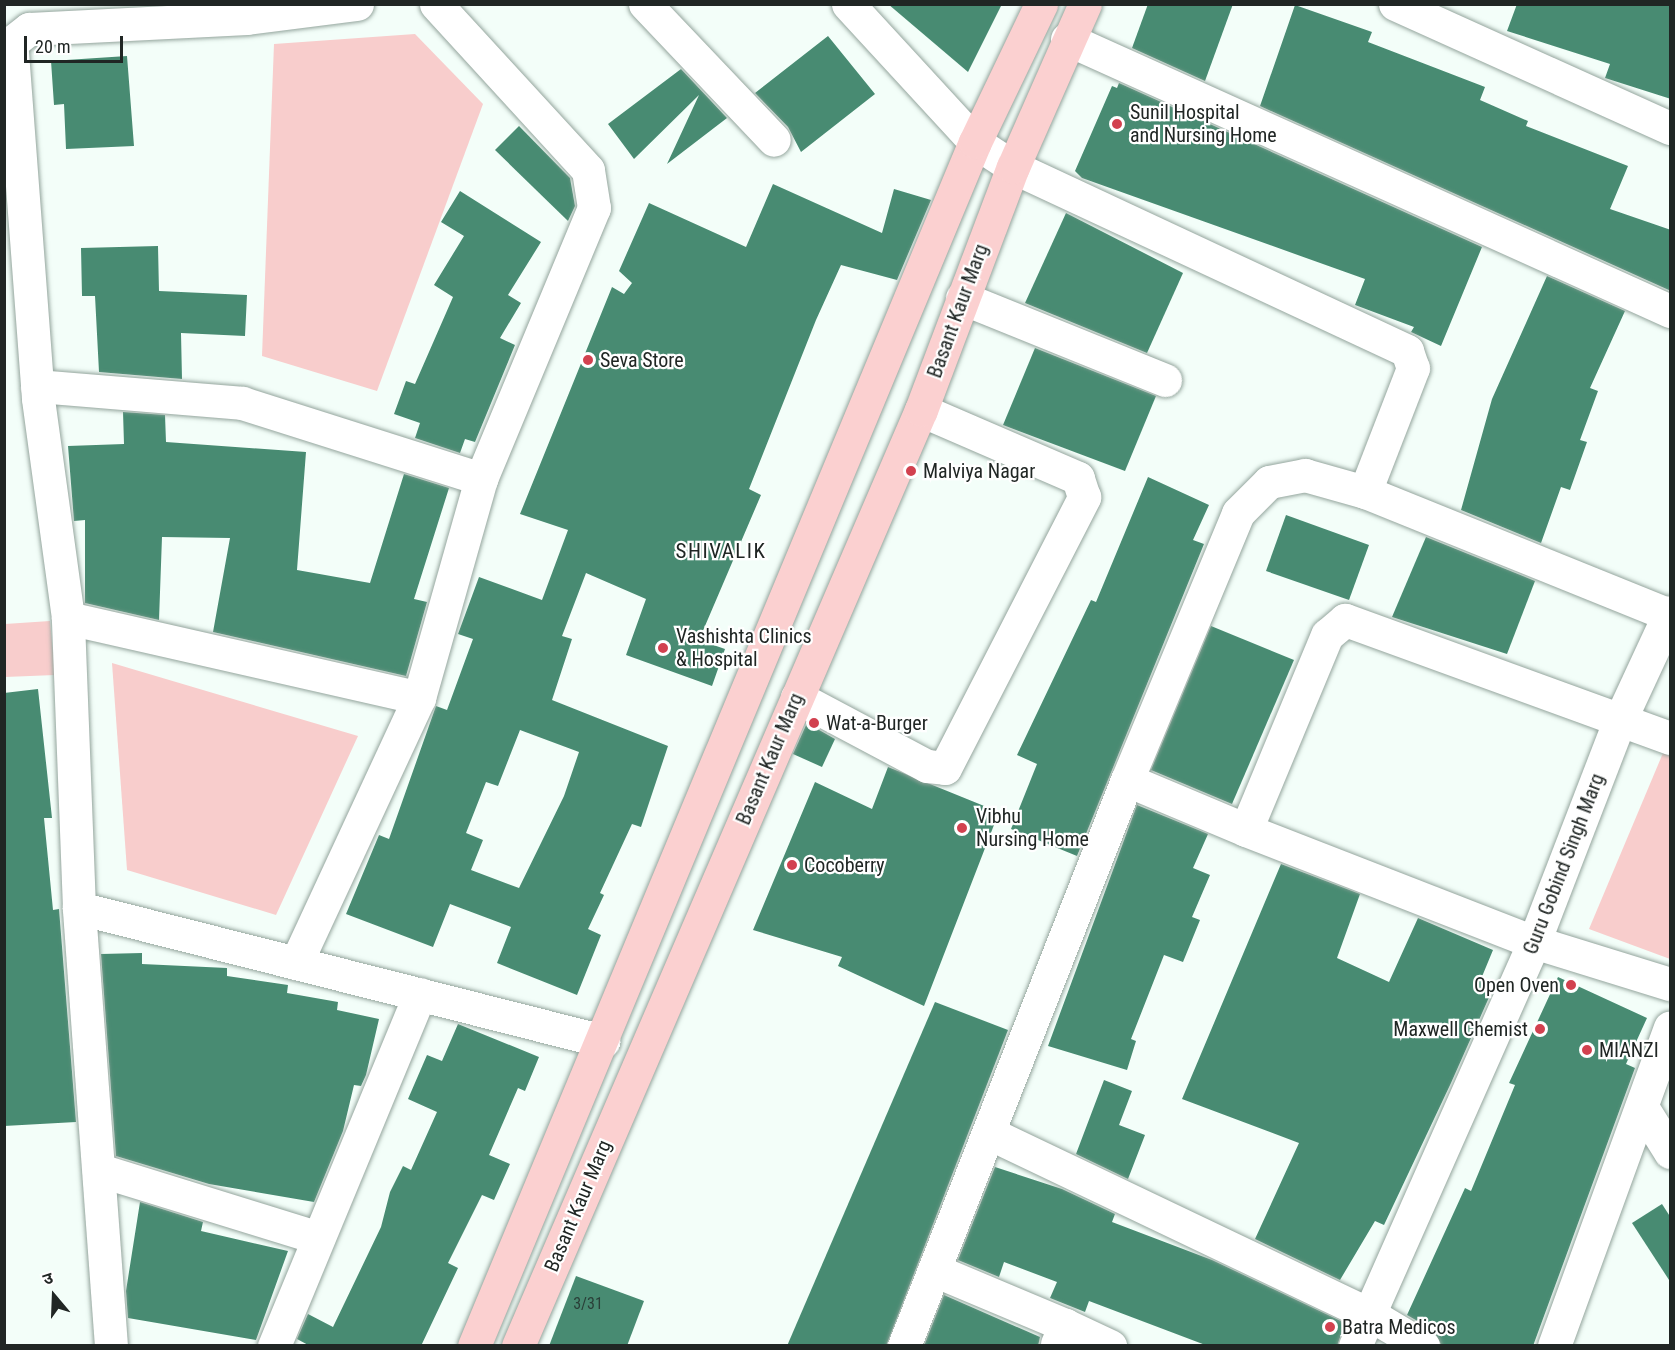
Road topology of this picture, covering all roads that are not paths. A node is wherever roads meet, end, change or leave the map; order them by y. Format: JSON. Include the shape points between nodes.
{"nodes":[{"id":1,"x":357,"y":4,"type":"edge"},
{"id":2,"x":436,"y":4,"type":"edge"},
{"id":3,"x":645,"y":4,"type":"edge"},
{"id":4,"x":848,"y":4,"type":"edge"},
{"id":5,"x":1041,"y":4,"type":"edge"},
{"id":6,"x":1085,"y":4,"type":"edge"},
{"id":7,"x":1395,"y":4,"type":"edge"},
{"id":8,"x":1067,"y":39,"type":"junction"},
{"id":9,"x":1671,"y":128,"type":"edge"},
{"id":10,"x":774,"y":140,"type":"dead end"},
{"id":11,"x":975,"y":142,"type":"junction"},
{"id":12,"x":1013,"y":167,"type":"junction"},
{"id":13,"x":962,"y":298,"type":"junction"},
{"id":14,"x":1671,"y":310,"type":"edge"},
{"id":15,"x":1165,"y":380,"type":"dead end"},
{"id":16,"x":37,"y":386,"type":"junction"},
{"id":17,"x":921,"y":410,"type":"junction"},
{"id":18,"x":481,"y":479,"type":"junction"},
{"id":19,"x":1365,"y":492,"type":"junction"},
{"id":20,"x":1670,"y":614,"type":"edge"},
{"id":21,"x":68,"y":618,"type":"junction"},
{"id":22,"x":797,"y":697,"type":"junction"},
{"id":23,"x":419,"y":698,"type":"junction"},
{"id":24,"x":1619,"y":722,"type":"junction"},
{"id":25,"x":1671,"y":738,"type":"edge"},
{"id":26,"x":1127,"y":780,"type":"junction"},
{"id":27,"x":1246,"y":830,"type":"junction"},
{"id":28,"x":79,"y":908,"type":"junction"},
{"id":29,"x":1534,"y":942,"type":"junction"},
{"id":30,"x":296,"y":963,"type":"junction"},
{"id":31,"x":1671,"y":984,"type":"edge"},
{"id":32,"x":420,"y":994,"type":"junction"},
{"id":33,"x":1671,"y":1027,"type":"edge"},
{"id":34,"x":603,"y":1041,"type":"junction"},
{"id":35,"x":1642,"y":1107,"type":"junction"},
{"id":36,"x":989,"y":1133,"type":"junction"},
{"id":37,"x":1671,"y":1152,"type":"edge"},
{"id":38,"x":99,"y":1170,"type":"junction"},
{"id":39,"x":318,"y":1238,"type":"junction"},
{"id":40,"x":934,"y":1270,"type":"junction"},
{"id":41,"x":1369,"y":1314,"type":"junction"},
{"id":42,"x":1060,"y":1335,"type":"edge"},
{"id":43,"x":111,"y":1346,"type":"edge"},
{"id":44,"x":274,"y":1346,"type":"edge"},
{"id":45,"x":474,"y":1346,"type":"edge"},
{"id":46,"x":518,"y":1346,"type":"edge"},
{"id":47,"x":904,"y":1346,"type":"edge"},
{"id":48,"x":1110,"y":1346,"type":"edge"},
{"id":49,"x":1355,"y":1346,"type":"edge"},
{"id":50,"x":1423,"y":1346,"type":"edge"},
{"id":51,"x":1554,"y":1346,"type":"edge"}],
"edges":[{"from":1,"to":16,"type":"street","via":[[247,18],[29,29],[17,35],[9,57]]},
{"from":2,"to":18,"type":"street","via":[[588,170],[596,200],[591,226]]},
{"from":3,"to":10,"type":"street"},
{"from":4,"to":11,"type":"street"},
{"from":5,"to":11,"type":"main road"},
{"from":6,"to":8,"type":"main road","name":"Basant Kaur Marg"},
{"from":7,"to":9,"type":"street"},
{"from":8,"to":12,"type":"main road","name":"Basant Kaur Marg"},
{"from":8,"to":14,"type":"street"},
{"from":11,"to":12,"type":"street"},
{"from":11,"to":34,"type":"main road"},
{"from":12,"to":13,"type":"main road","name":"Basant Kaur Marg"},
{"from":12,"to":19,"type":"street","via":[[1407,351],[1413,368]]},
{"from":13,"to":15,"type":"street"},
{"from":13,"to":17,"type":"main road","name":"Basant Kaur Marg"},
{"from":16,"to":18,"type":"street","via":[[242,403]]},
{"from":16,"to":21,"type":"street"},
{"from":17,"to":22,"type":"main road","name":"Basant Kaur Marg"},
{"from":17,"to":22,"type":"street","via":[[1078,478],[1084,497],[945,768],[927,766]]},
{"from":18,"to":23,"type":"street"},
{"from":19,"to":20,"type":"street"},
{"from":19,"to":26,"type":"street","via":[[1294,474],[1269,482],[1249,501],[1228,535]]},
{"from":20,"to":24,"type":"street","name":"Guru Gobind Singh Marg"},
{"from":21,"to":23,"type":"street"},
{"from":21,"to":28,"type":"street"},
{"from":22,"to":46,"type":"main road","name":"Basant Kaur Marg"},
{"from":23,"to":30,"type":"street"},
{"from":24,"to":25,"type":"street"},
{"from":24,"to":27,"type":"street","via":[[1346,620],[1327,635]]},
{"from":24,"to":29,"type":"street","name":"Guru Gobind Singh Marg"},
{"from":26,"to":27,"type":"street"},
{"from":26,"to":36,"type":"street"},
{"from":27,"to":29,"type":"street"},
{"from":28,"to":30,"type":"street"},
{"from":28,"to":38,"type":"street"},
{"from":29,"to":31,"type":"street"},
{"from":29,"to":41,"type":"street","name":"Guru Gobind Singh Marg"},
{"from":30,"to":32,"type":"street"},
{"from":32,"to":34,"type":"street"},
{"from":32,"to":39,"type":"street"},
{"from":33,"to":35,"type":"street"},
{"from":34,"to":45,"type":"main road"},
{"from":35,"to":37,"type":"street"},
{"from":35,"to":51,"type":"street"},
{"from":36,"to":40,"type":"street"},
{"from":36,"to":41,"type":"street"},
{"from":38,"to":39,"type":"street"},
{"from":38,"to":43,"type":"street"},
{"from":39,"to":44,"type":"street"},
{"from":40,"to":42,"type":"street"},
{"from":40,"to":47,"type":"street"},
{"from":41,"to":49,"type":"street","name":"Guru Gobind Singh Marg"},
{"from":41,"to":50,"type":"street"},
{"from":42,"to":48,"type":"street"}]}
